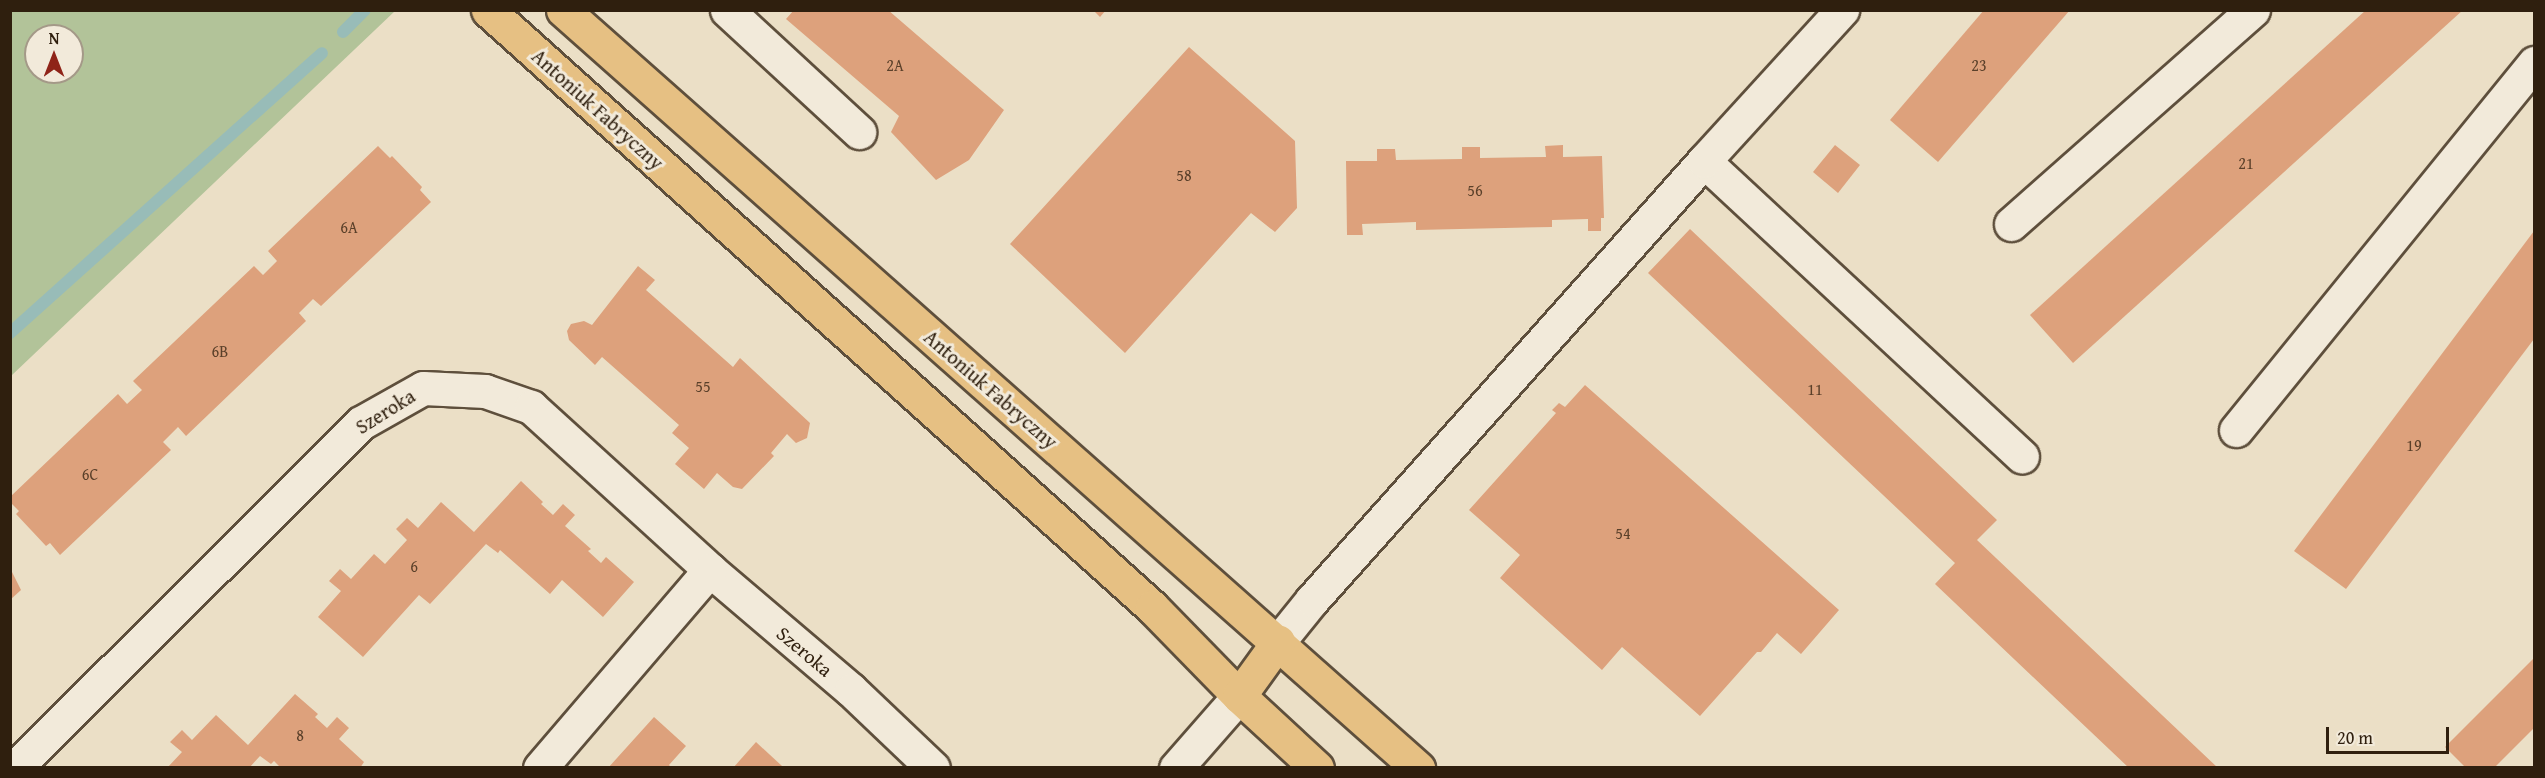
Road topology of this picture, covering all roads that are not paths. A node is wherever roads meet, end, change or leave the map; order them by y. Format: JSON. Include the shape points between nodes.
{"nodes":[{"id":1,"x":488,"y":10,"type":"edge"},
{"id":2,"x":563,"y":10,"type":"edge"},
{"id":3,"x":727,"y":10,"type":"edge"},
{"id":4,"x":2253,"y":10,"type":"edge"},
{"id":5,"x":1834,"y":19,"type":"edge"},
{"id":6,"x":2535,"y":63,"type":"edge"},
{"id":7,"x":858,"y":132,"type":"dead end"},
{"id":8,"x":1704,"y":161,"type":"junction"},
{"id":9,"x":2011,"y":224,"type":"dead end"},
{"id":10,"x":2236,"y":430,"type":"dead end"},
{"id":11,"x":2022,"y":456,"type":"dead end"},
{"id":12,"x":710,"y":570,"type":"junction"},
{"id":13,"x":1278,"y":642,"type":"junction"},
{"id":14,"x":1239,"y":696,"type":"junction"},
{"id":15,"x":15,"y":768,"type":"edge"},
{"id":16,"x":540,"y":768,"type":"edge"},
{"id":17,"x":933,"y":768,"type":"edge"},
{"id":18,"x":1176,"y":768,"type":"edge"},
{"id":19,"x":1317,"y":768,"type":"edge"},
{"id":20,"x":1418,"y":768,"type":"edge"}],
"edges":[{"from":1,"to":14,"type":"main road","name":"Antoniuk Fabryczny","via":[[1152,607]]},
{"from":2,"to":13,"type":"main road","name":"Antoniuk Fabryczny"},
{"from":3,"to":7,"type":"street"},
{"from":4,"to":9,"type":"street"},
{"from":5,"to":8,"type":"street"},
{"from":6,"to":10,"type":"street"},
{"from":8,"to":11,"type":"street"},
{"from":8,"to":13,"type":"street"},
{"from":12,"to":15,"type":"street","name":"Szeroka","via":[[531,407],[485,391],[423,387],[361,423]]},
{"from":12,"to":16,"type":"street"},
{"from":12,"to":17,"type":"street","name":"Szeroka","via":[[851,690]]},
{"from":13,"to":14,"type":"main road"},
{"from":13,"to":20,"type":"main road","name":"Antoniuk Fabryczny"},
{"from":14,"to":18,"type":"street"},
{"from":14,"to":19,"type":"main road","name":"Antoniuk Fabryczny"}]}
